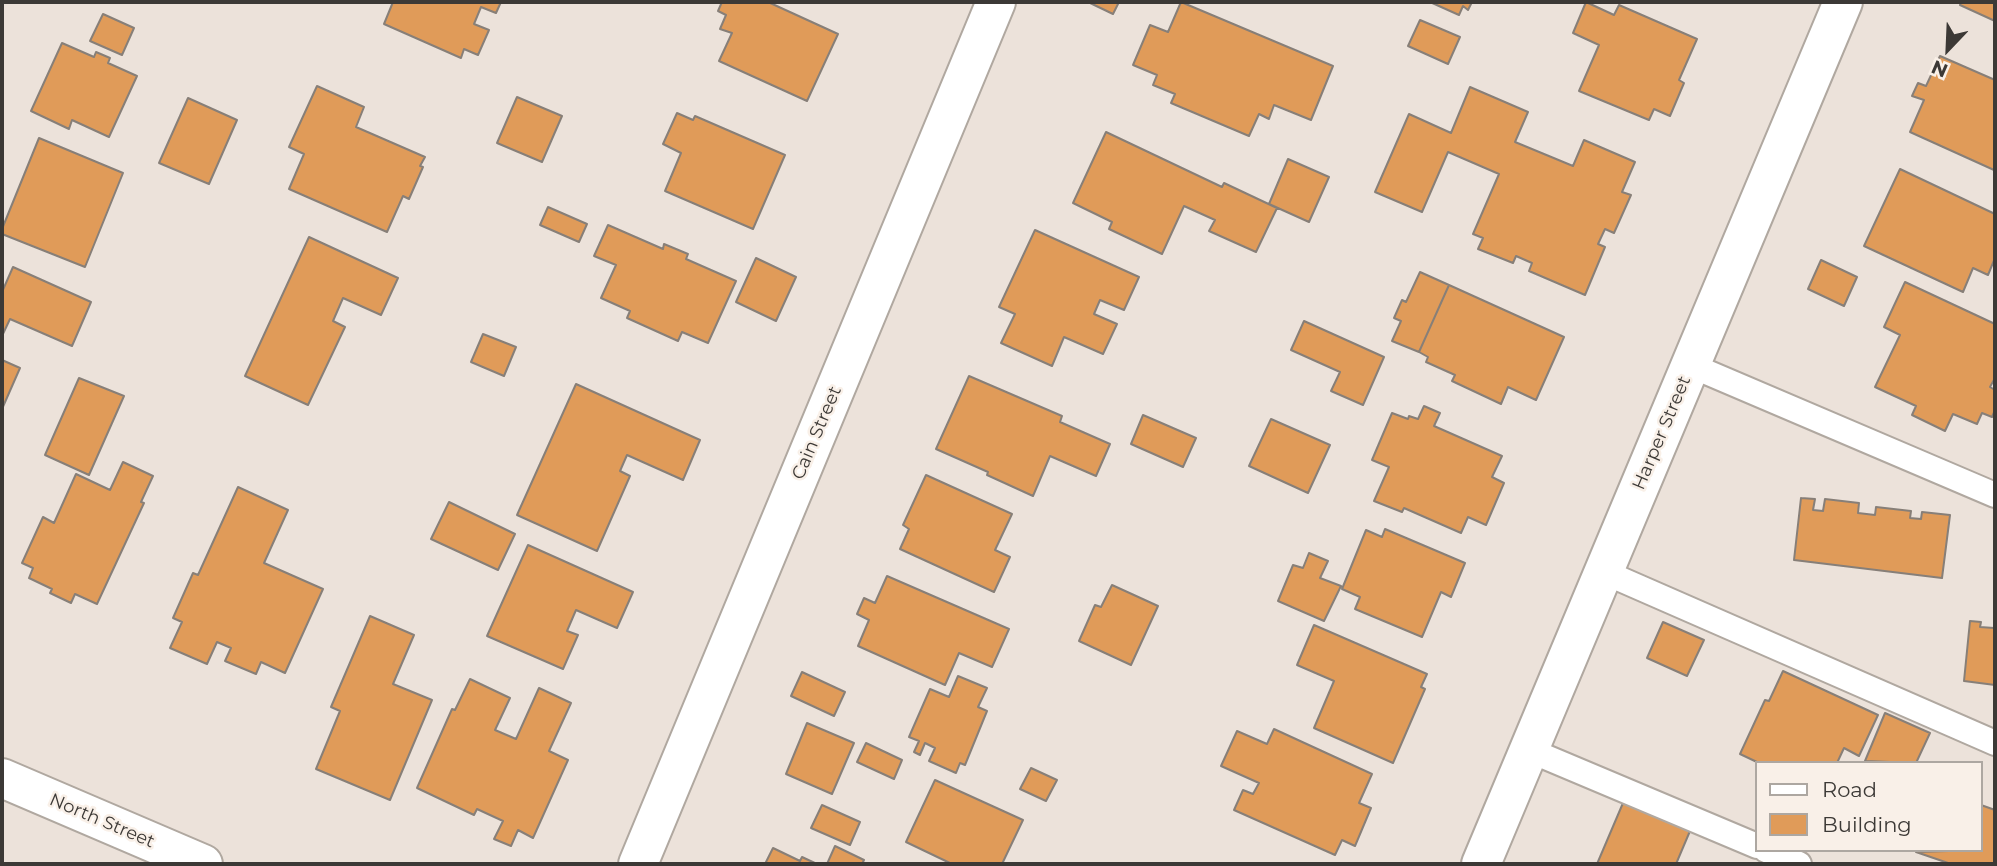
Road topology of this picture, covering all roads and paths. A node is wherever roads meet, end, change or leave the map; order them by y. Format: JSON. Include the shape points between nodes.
{"nodes":[{"id":1,"x":996,"y":2,"type":"edge"},
{"id":2,"x":1843,"y":2,"type":"edge"},
{"id":3,"x":1690,"y":365,"type":"junction"},
{"id":4,"x":1995,"y":495,"type":"edge"},
{"id":5,"x":1604,"y":572,"type":"junction"},
{"id":6,"x":1995,"y":743,"type":"edge"},
{"id":7,"x":1529,"y":750,"type":"junction"},
{"id":8,"x":2,"y":778,"type":"edge"},
{"id":9,"x":1756,"y":846,"type":"edge"},
{"id":10,"x":1771,"y":852,"type":"edge"},
{"id":11,"x":203,"y":864,"type":"edge"},
{"id":12,"x":638,"y":864,"type":"edge"},
{"id":13,"x":1481,"y":864,"type":"edge"},
{"id":14,"x":1800,"y":864,"type":"edge"}],
"edges":[{"from":1,"to":12,"type":"street","name":"Cain Street"},
{"from":2,"to":3,"type":"street","name":"Harper Street"},
{"from":3,"to":4,"type":"lane"},
{"from":3,"to":5,"type":"street","name":"Harper Street"},
{"from":5,"to":6,"type":"lane"},
{"from":5,"to":7,"type":"street","name":"Harper Street"},
{"from":7,"to":9,"type":"lane"},
{"from":7,"to":13,"type":"street","name":"Harper Street"},
{"from":8,"to":11,"type":"street","name":"North Street"},
{"from":10,"to":14,"type":"lane"}]}
